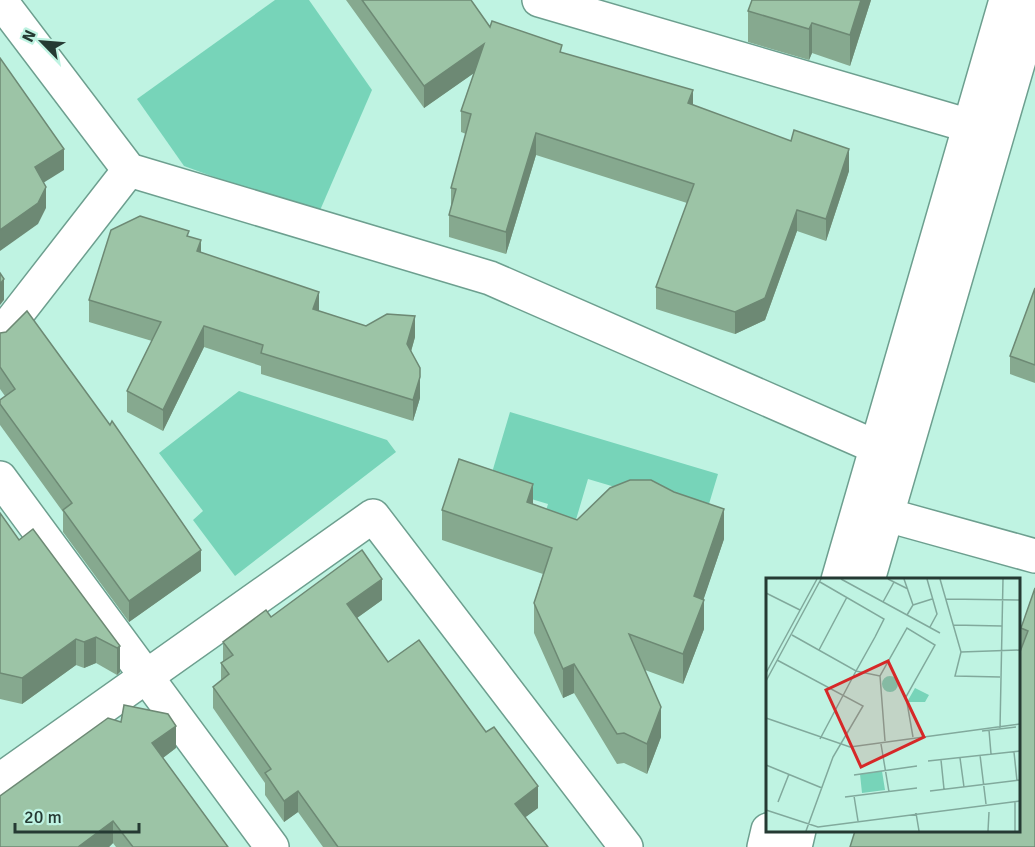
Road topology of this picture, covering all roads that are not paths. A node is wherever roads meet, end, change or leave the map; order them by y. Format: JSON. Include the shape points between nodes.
{"nodes":[{"id":1,"x":0,"y":0,"type":"edge"},
{"id":2,"x":539,"y":0,"type":"edge"},
{"id":3,"x":1006,"y":0,"type":"edge"},
{"id":4,"x":1035,"y":5,"type":"edge"},
{"id":5,"x":970,"y":126,"type":"junction"},
{"id":6,"x":129,"y":170,"type":"junction"},
{"id":7,"x":0,"y":336,"type":"edge"},
{"id":8,"x":876,"y":447,"type":"junction"},
{"id":9,"x":0,"y":478,"type":"edge"},
{"id":10,"x":887,"y":515,"type":"junction"},
{"id":11,"x":1035,"y":556,"type":"edge"},
{"id":12,"x":839,"y":578,"type":"edge"},
{"id":13,"x":869,"y":578,"type":"edge"},
{"id":14,"x":146,"y":678,"type":"junction"},
{"id":15,"x":0,"y":780,"type":"edge"},
{"id":16,"x":768,"y":832,"type":"edge"},
{"id":17,"x":799,"y":832,"type":"edge"},
{"id":18,"x":272,"y":847,"type":"edge"},
{"id":19,"x":626,"y":847,"type":"edge"},
{"id":20,"x":764,"y":847,"type":"edge"},
{"id":21,"x":795,"y":847,"type":"edge"}],
"edges":[{"from":1,"to":6,"type":"street"},
{"from":2,"to":5,"type":"street"},
{"from":3,"to":5,"type":"street"},
{"from":4,"to":10,"type":"street"},
{"from":5,"to":8,"type":"street"},
{"from":6,"to":7,"type":"street"},
{"from":6,"to":8,"type":"street","via":[[490,278]]},
{"from":8,"to":12,"type":"street"},
{"from":9,"to":14,"type":"street","via":[[148,675]]},
{"from":10,"to":11,"type":"street"},
{"from":10,"to":13,"type":"street"},
{"from":14,"to":15,"type":"street"},
{"from":14,"to":18,"type":"street"},
{"from":14,"to":19,"type":"street","via":[[373,516]]},
{"from":16,"to":20,"type":"street"},
{"from":17,"to":21,"type":"street"}]}
